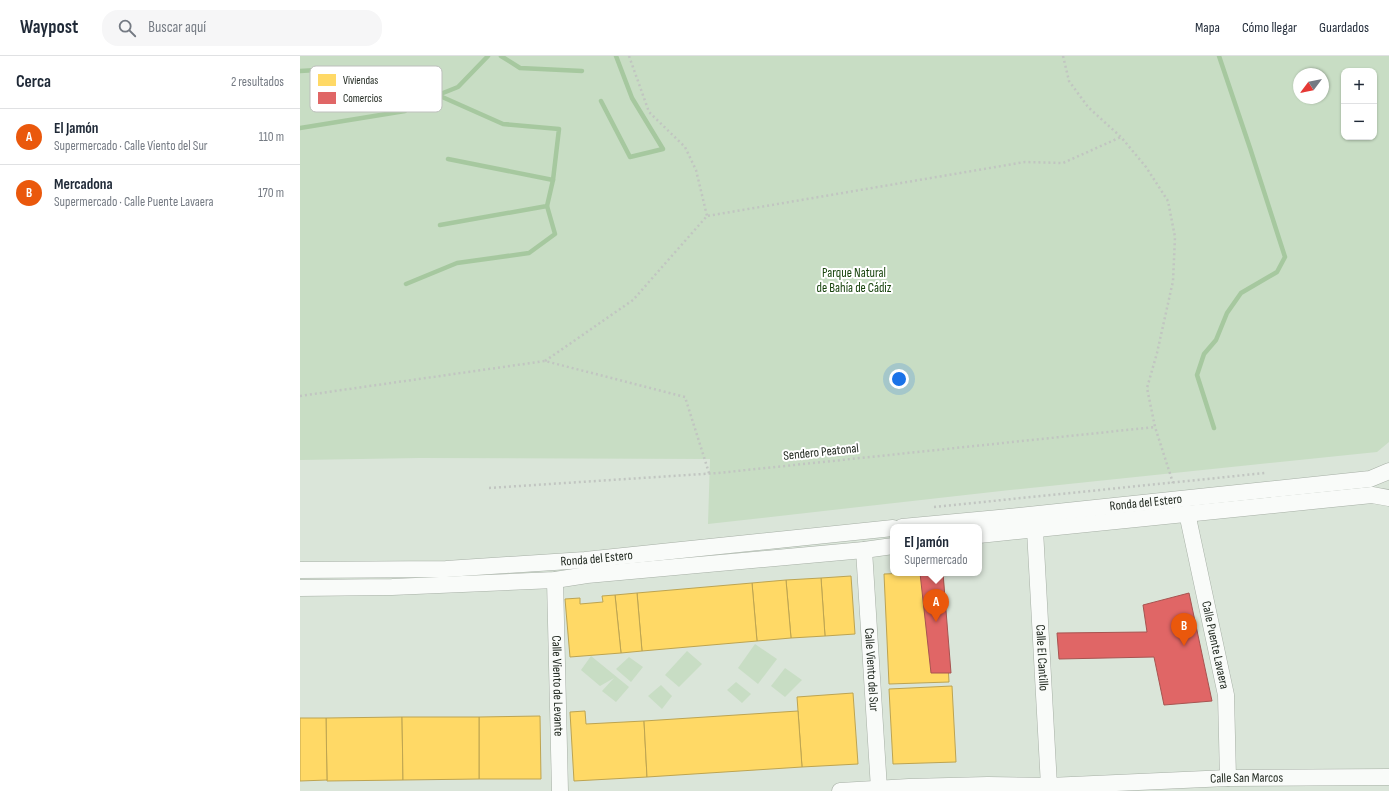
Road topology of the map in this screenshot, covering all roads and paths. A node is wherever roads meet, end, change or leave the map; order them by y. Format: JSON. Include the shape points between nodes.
{"nodes":[{"id":1,"x":629,"y":56,"type":"edge"},
{"id":2,"x":1063,"y":56,"type":"edge"},
{"id":3,"x":1121,"y":136,"type":"junction"},
{"id":4,"x":707,"y":216,"type":"junction"},
{"id":5,"x":545,"y":361,"type":"junction"},
{"id":6,"x":300,"y":396,"type":"edge"},
{"id":7,"x":1155,"y":427,"type":"junction"},
{"id":8,"x":1389,"y":471,"type":"edge"},
{"id":9,"x":1266,"y":473,"type":"dead end"},
{"id":10,"x":709,"y":474,"type":"junction"},
{"id":11,"x":1172,"y":482,"type":"junction"},
{"id":12,"x":489,"y":488,"type":"dead end"},
{"id":13,"x":1389,"y":498,"type":"edge"},
{"id":14,"x":932,"y":507,"type":"dead end"},
{"id":15,"x":1187,"y":513,"type":"junction"},
{"id":16,"x":934,"y":524,"type":"edge"},
{"id":17,"x":890,"y":528,"type":"edge"},
{"id":18,"x":1035,"y":530,"type":"junction"},
{"id":19,"x":982,"y":535,"type":"edge"},
{"id":20,"x":890,"y":546,"type":"edge"},
{"id":21,"x":864,"y":550,"type":"junction"},
{"id":22,"x":300,"y":570,"type":"edge"},
{"id":23,"x":555,"y":580,"type":"junction"},
{"id":24,"x":300,"y":588,"type":"edge"},
{"id":25,"x":1389,"y":777,"type":"edge"},
{"id":26,"x":1228,"y":778,"type":"junction"},
{"id":27,"x":1049,"y":786,"type":"junction"},
{"id":28,"x":1192,"y":786,"type":"edge"},
{"id":29,"x":987,"y":788,"type":"edge"},
{"id":30,"x":879,"y":789,"type":"junction"},
{"id":31,"x":908,"y":789,"type":"edge"},
{"id":32,"x":560,"y":791,"type":"edge"},
{"id":33,"x":840,"y":791,"type":"edge"}],
"edges":[{"from":1,"to":4,"type":"path","via":[[649,112],[685,147],[696,170]]},
{"from":2,"to":3,"type":"path","via":[[1069,81],[1088,107]]},
{"from":3,"to":4,"type":"path","via":[[1063,164],[1025,162]]},
{"from":3,"to":7,"type":"path","via":[[1146,167],[1168,201],[1176,238],[1173,280],[1147,388]]},
{"from":4,"to":5,"type":"path","via":[[632,300]]},
{"from":5,"to":6,"type":"path"},
{"from":5,"to":10,"type":"path","via":[[685,397]]},
{"from":7,"to":10,"type":"path","name":"Sendero Peatonal"},
{"from":7,"to":11,"type":"path"},
{"from":8,"to":16,"type":"street","name":"Ronda del Estero","via":[[1370,478]]},
{"from":9,"to":11,"type":"path"},
{"from":10,"to":12,"type":"path","name":"Sendero Peatonal"},
{"from":11,"to":14,"type":"path"},
{"from":13,"to":15,"type":"street","name":"Ronda del Estero","via":[[1372,495]]},
{"from":15,"to":18,"type":"street","name":"Ronda del Estero"},
{"from":15,"to":26,"type":"street","name":"Calle Puente Lavaera","via":[[1226,695]]},
{"from":17,"to":22,"type":"street","name":"Ronda del Estero","via":[[585,560],[446,569]]},
{"from":18,"to":19,"type":"street","name":"Ronda del Estero"},
{"from":18,"to":27,"type":"street","name":"Calle El Cantillo"},
{"from":20,"to":21,"type":"street","name":"Ronda del Estero"},
{"from":21,"to":23,"type":"street","name":"Ronda del Estero"},
{"from":21,"to":30,"type":"street","name":"Calle Viento del Sur"},
{"from":23,"to":24,"type":"street","name":"Ronda del Estero"},
{"from":23,"to":32,"type":"street","name":"Calle Viento de Levante"},
{"from":25,"to":26,"type":"street","name":"Calle San Marcos"},
{"from":26,"to":28,"type":"street","name":"Calle San Marcos"},
{"from":27,"to":28,"type":"street","name":"Calle San Marcos"},
{"from":27,"to":29,"type":"street","name":"Calle San Marcos"},
{"from":29,"to":31,"type":"street","name":"Calle San Marcos"},
{"from":30,"to":31,"type":"street","name":"Calle San Marcos"},
{"from":30,"to":33,"type":"street","name":"Calle San Marcos"}]}
